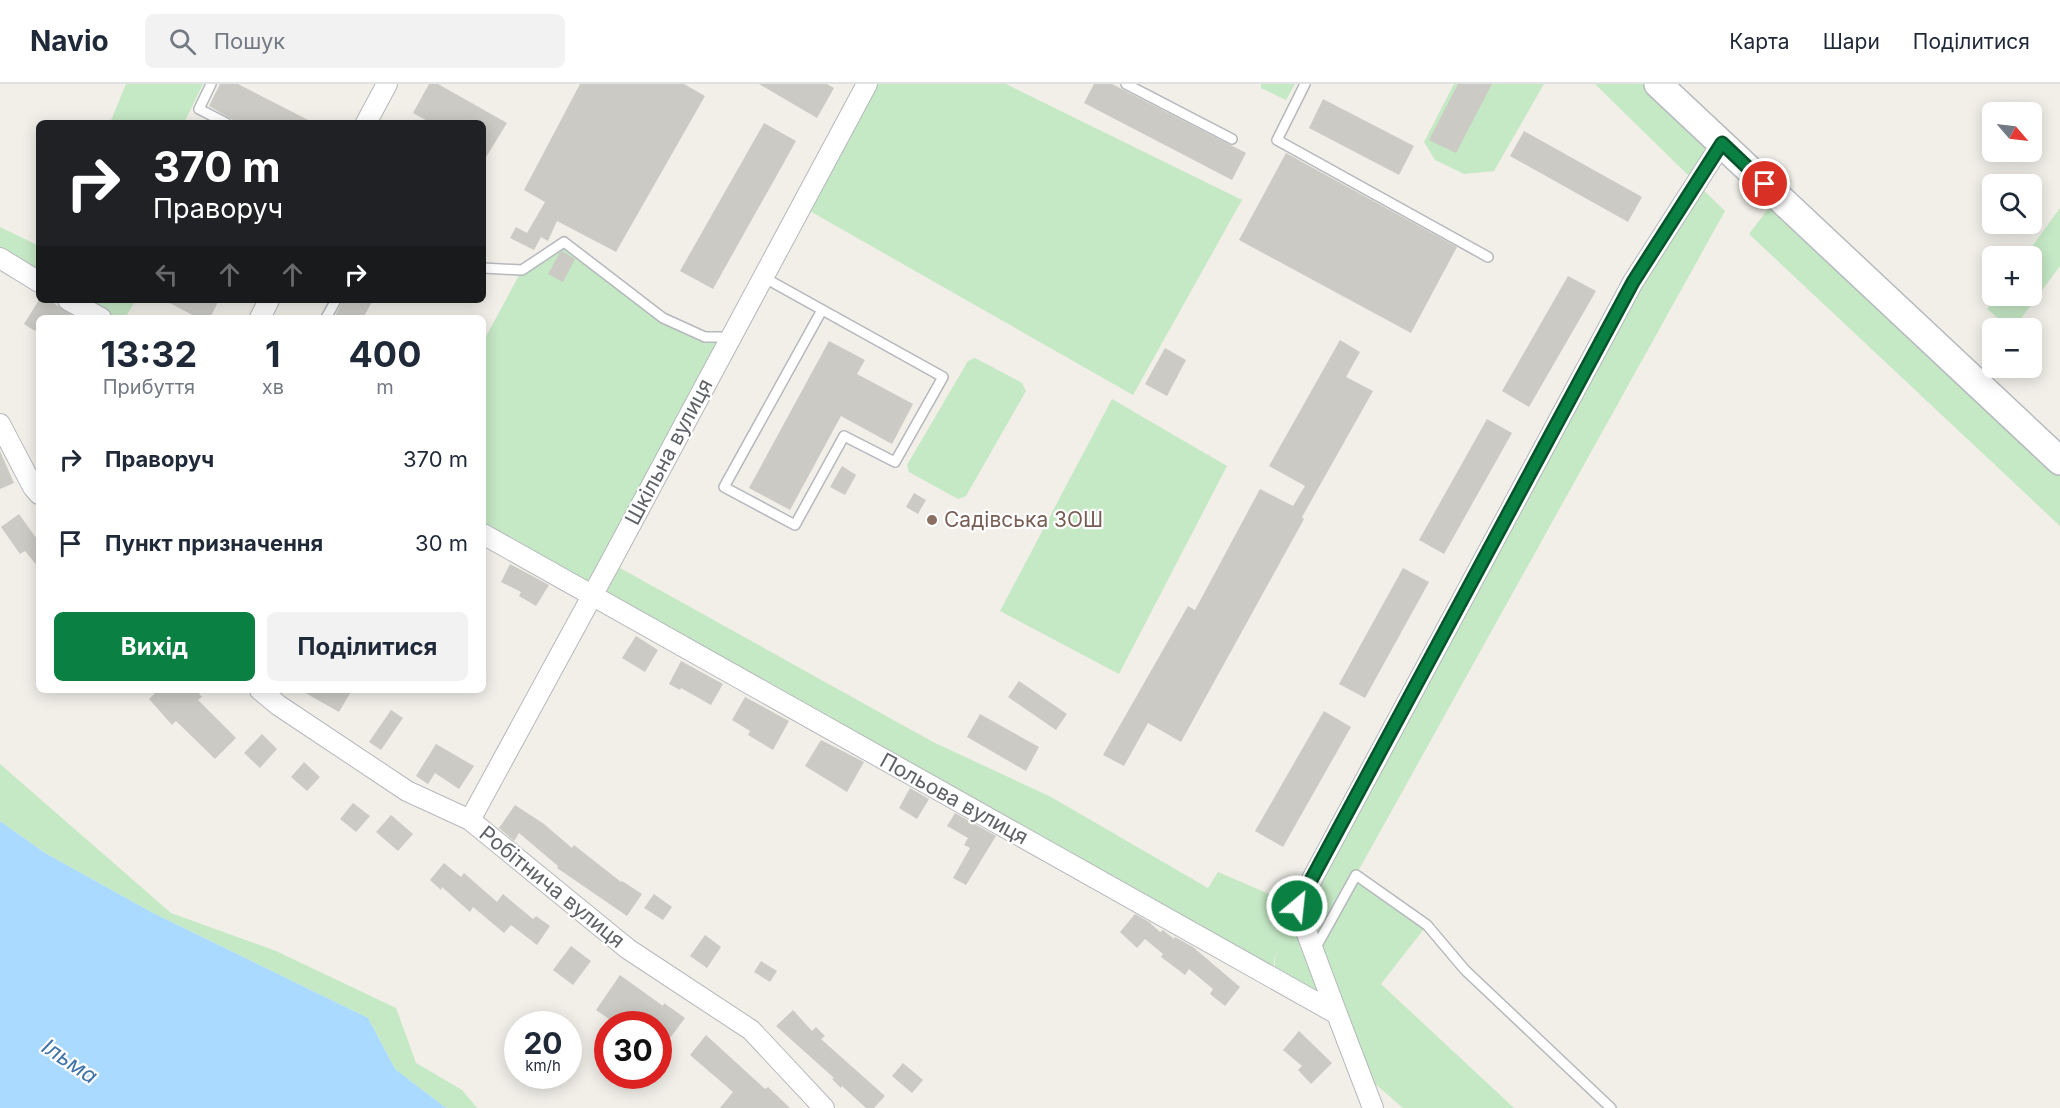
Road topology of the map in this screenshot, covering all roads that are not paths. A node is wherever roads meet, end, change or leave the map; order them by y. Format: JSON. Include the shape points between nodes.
{"nodes":[{"id":1,"x":211,"y":84,"type":"edge"},
{"id":2,"x":387,"y":84,"type":"edge"},
{"id":3,"x":867,"y":84,"type":"edge"},
{"id":4,"x":1126,"y":84,"type":"edge"},
{"id":5,"x":1305,"y":84,"type":"edge"},
{"id":6,"x":1658,"y":84,"type":"edge"},
{"id":7,"x":220,"y":120,"type":"edge"},
{"id":8,"x":368,"y":120,"type":"edge"},
{"id":9,"x":1232,"y":139,"type":"dead end"},
{"id":10,"x":1722,"y":143,"type":"junction"},
{"id":11,"x":1488,"y":257,"type":"dead end"},
{"id":12,"x":0,"y":258,"type":"edge"},
{"id":13,"x":486,"y":268,"type":"edge"},
{"id":14,"x":763,"y":277,"type":"junction"},
{"id":15,"x":36,"y":280,"type":"edge"},
{"id":16,"x":74,"y":303,"type":"edge"},
{"id":17,"x":822,"y":310,"type":"junction"},
{"id":18,"x":96,"y":315,"type":"edge"},
{"id":19,"x":731,"y":337,"type":"junction"},
{"id":20,"x":0,"y":424,"type":"edge"},
{"id":21,"x":2060,"y":461,"type":"edge"},
{"id":22,"x":36,"y":490,"type":"edge"},
{"id":23,"x":486,"y":536,"type":"edge"},
{"id":24,"x":591,"y":596,"type":"junction"},
{"id":25,"x":264,"y":693,"type":"edge"},
{"id":26,"x":470,"y":820,"type":"junction"},
{"id":27,"x":1314,"y":951,"type":"junction"},
{"id":28,"x":1337,"y":1014,"type":"junction"},
{"id":29,"x":824,"y":1108,"type":"edge"},
{"id":30,"x":1373,"y":1108,"type":"edge"},
{"id":31,"x":1611,"y":1108,"type":"edge"}],
"edges":[{"from":1,"to":7,"type":"lane","via":[[199,109]]},
{"from":2,"to":8,"type":"street"},
{"from":3,"to":14,"type":"street","name":"Шкільна вулиця"},
{"from":4,"to":9,"type":"lane"},
{"from":5,"to":11,"type":"lane","via":[[1276,140]]},
{"from":6,"to":10,"type":"street"},
{"from":10,"to":21,"type":"street"},
{"from":10,"to":27,"type":"street","via":[[1633,282],[1297,906]]},
{"from":12,"to":15,"type":"street"},
{"from":13,"to":19,"type":"lane","via":[[522,270],[564,242],[663,318],[705,337]]},
{"from":14,"to":17,"type":"lane"},
{"from":14,"to":19,"type":"street","name":"Шкільна вулиця"},
{"from":16,"to":18,"type":"street"},
{"from":17,"to":17,"type":"lane","via":[[943,377],[895,462],[844,436],[795,525],[724,488]]},
{"from":19,"to":24,"type":"street","name":"Шкільна вулиця"},
{"from":20,"to":22,"type":"street"},
{"from":23,"to":24,"type":"street","name":"Польова вулиця"},
{"from":24,"to":26,"type":"street","name":"Шкільна вулиця"},
{"from":24,"to":28,"type":"street","name":"Польова вулиця"},
{"from":25,"to":26,"type":"street","name":"Робітнича вулиця","via":[[407,791]]},
{"from":26,"to":29,"type":"street","name":"Робітнича вулиця","via":[[628,949],[752,1030]]},
{"from":27,"to":28,"type":"street"},
{"from":27,"to":31,"type":"lane","via":[[1356,875],[1427,925],[1466,970]]},
{"from":28,"to":30,"type":"street"}]}
